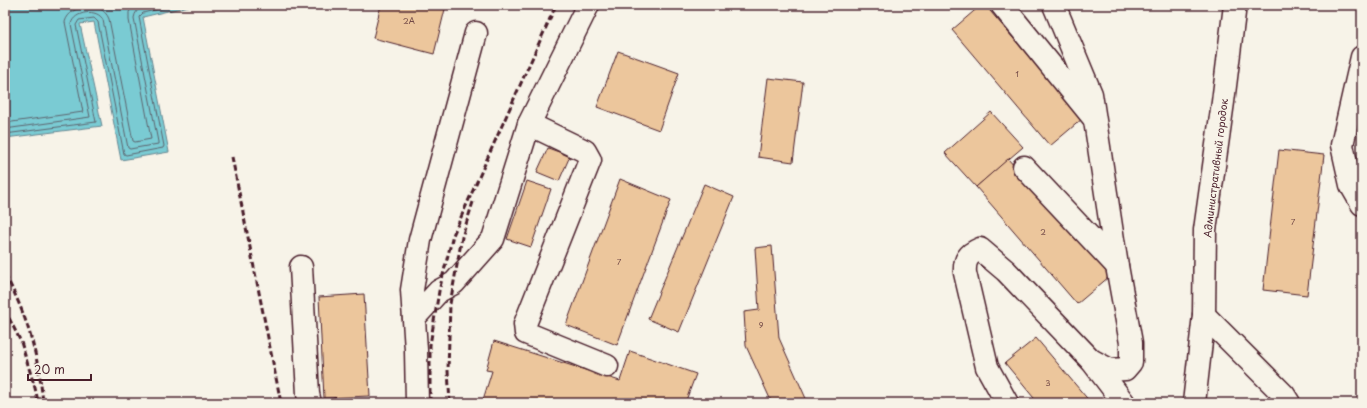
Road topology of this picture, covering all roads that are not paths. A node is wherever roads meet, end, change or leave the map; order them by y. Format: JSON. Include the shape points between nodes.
{"nodes":[{"id":1,"x":588,"y":5,"type":"edge"},
{"id":2,"x":1002,"y":5,"type":"edge"},
{"id":3,"x":1054,"y":5,"type":"edge"},
{"id":4,"x":1235,"y":5,"type":"edge"},
{"id":5,"x":476,"y":33,"type":"dead end"},
{"id":6,"x":1362,"y":57,"type":"edge"},
{"id":7,"x":1095,"y":119,"type":"junction"},
{"id":8,"x":528,"y":124,"type":"junction"},
{"id":9,"x":1024,"y":167,"type":"dead end"},
{"id":10,"x":1362,"y":204,"type":"edge"},
{"id":11,"x":1117,"y":266,"type":"junction"},
{"id":12,"x":301,"y":267,"type":"dead end"},
{"id":13,"x":1204,"y":315,"type":"junction"},
{"id":14,"x":414,"y":318,"type":"junction"},
{"id":15,"x":1091,"y":360,"type":"junction"},
{"id":16,"x":607,"y":366,"type":"dead end"},
{"id":17,"x":310,"y":403,"type":"edge"},
{"id":18,"x":417,"y":403,"type":"edge"},
{"id":19,"x":1007,"y":403,"type":"edge"},
{"id":20,"x":1124,"y":403,"type":"edge"},
{"id":21,"x":1194,"y":403,"type":"edge"},
{"id":22,"x":1289,"y":403,"type":"edge"}],
"edges":[{"from":1,"to":8,"type":"street"},
{"from":2,"to":7,"type":"street"},
{"from":3,"to":7,"type":"street","via":[[1091,94]]},
{"from":4,"to":13,"type":"street","name":"Административный городок","via":[[1205,230]]},
{"from":5,"to":14,"type":"street","via":[[420,240],[412,290]]},
{"from":6,"to":10,"type":"street","via":[[1342,145],[1351,185]]},
{"from":7,"to":11,"type":"street"},
{"from":8,"to":14,"type":"street","via":[[493,239],[454,283],[439,291]]},
{"from":8,"to":16,"type":"street","via":[[585,150],[590,160],[525,324],[526,333]]},
{"from":9,"to":11,"type":"street"},
{"from":11,"to":15,"type":"street","via":[[1132,343],[1131,362],[1125,369],[1110,370]]},
{"from":12,"to":17,"type":"street"},
{"from":13,"to":21,"type":"street","name":"Административный городок"},
{"from":13,"to":22,"type":"street"},
{"from":14,"to":18,"type":"street"},
{"from":15,"to":19,"type":"street","via":[[1006,271],[980,249],[972,252],[964,265],[964,273],[987,367]]},
{"from":15,"to":20,"type":"street"}]}
